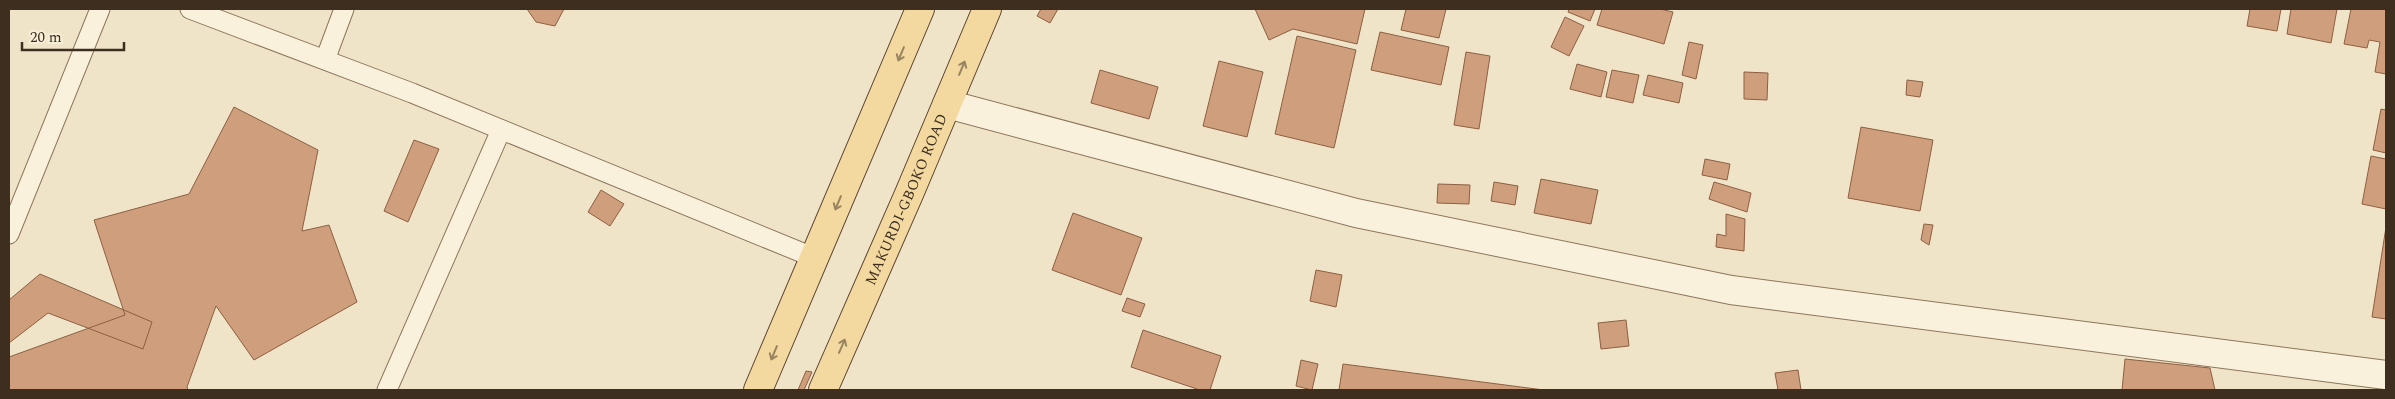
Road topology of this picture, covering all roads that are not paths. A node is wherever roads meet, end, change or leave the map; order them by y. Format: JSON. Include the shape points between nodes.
{"nodes":[{"id":1,"x":100,"y":9,"type":"edge"},
{"id":2,"x":190,"y":9,"type":"edge"},
{"id":3,"x":344,"y":9,"type":"edge"},
{"id":4,"x":920,"y":9,"type":"edge"},
{"id":5,"x":987,"y":9,"type":"edge"},
{"id":6,"x":325,"y":60,"type":"junction"},
{"id":7,"x":947,"y":104,"type":"junction"},
{"id":8,"x":501,"y":130,"type":"junction"},
{"id":9,"x":9,"y":234,"type":"edge"},
{"id":10,"x":815,"y":258,"type":"junction"},
{"id":11,"x":2386,"y":375,"type":"edge"},
{"id":12,"x":387,"y":390,"type":"edge"},
{"id":13,"x":758,"y":390,"type":"edge"},
{"id":14,"x":823,"y":390,"type":"edge"}],
"edges":[{"from":1,"to":9,"type":"lane"},
{"from":2,"to":6,"type":"lane"},
{"from":3,"to":6,"type":"lane"},
{"from":4,"to":10,"type":"main road","one_way":true},
{"from":7,"to":5,"type":"main road","name":"MAKURDI-GBOKO ROAD","one_way":true},
{"from":6,"to":8,"type":"lane"},
{"from":7,"to":11,"type":"street","via":[[1356,212],[1731,290]]},
{"from":14,"to":7,"type":"main road","name":"MAKURDI-GBOKO ROAD","one_way":true},
{"from":8,"to":10,"type":"lane"},
{"from":8,"to":12,"type":"lane"},
{"from":10,"to":13,"type":"main road","one_way":true}]}
